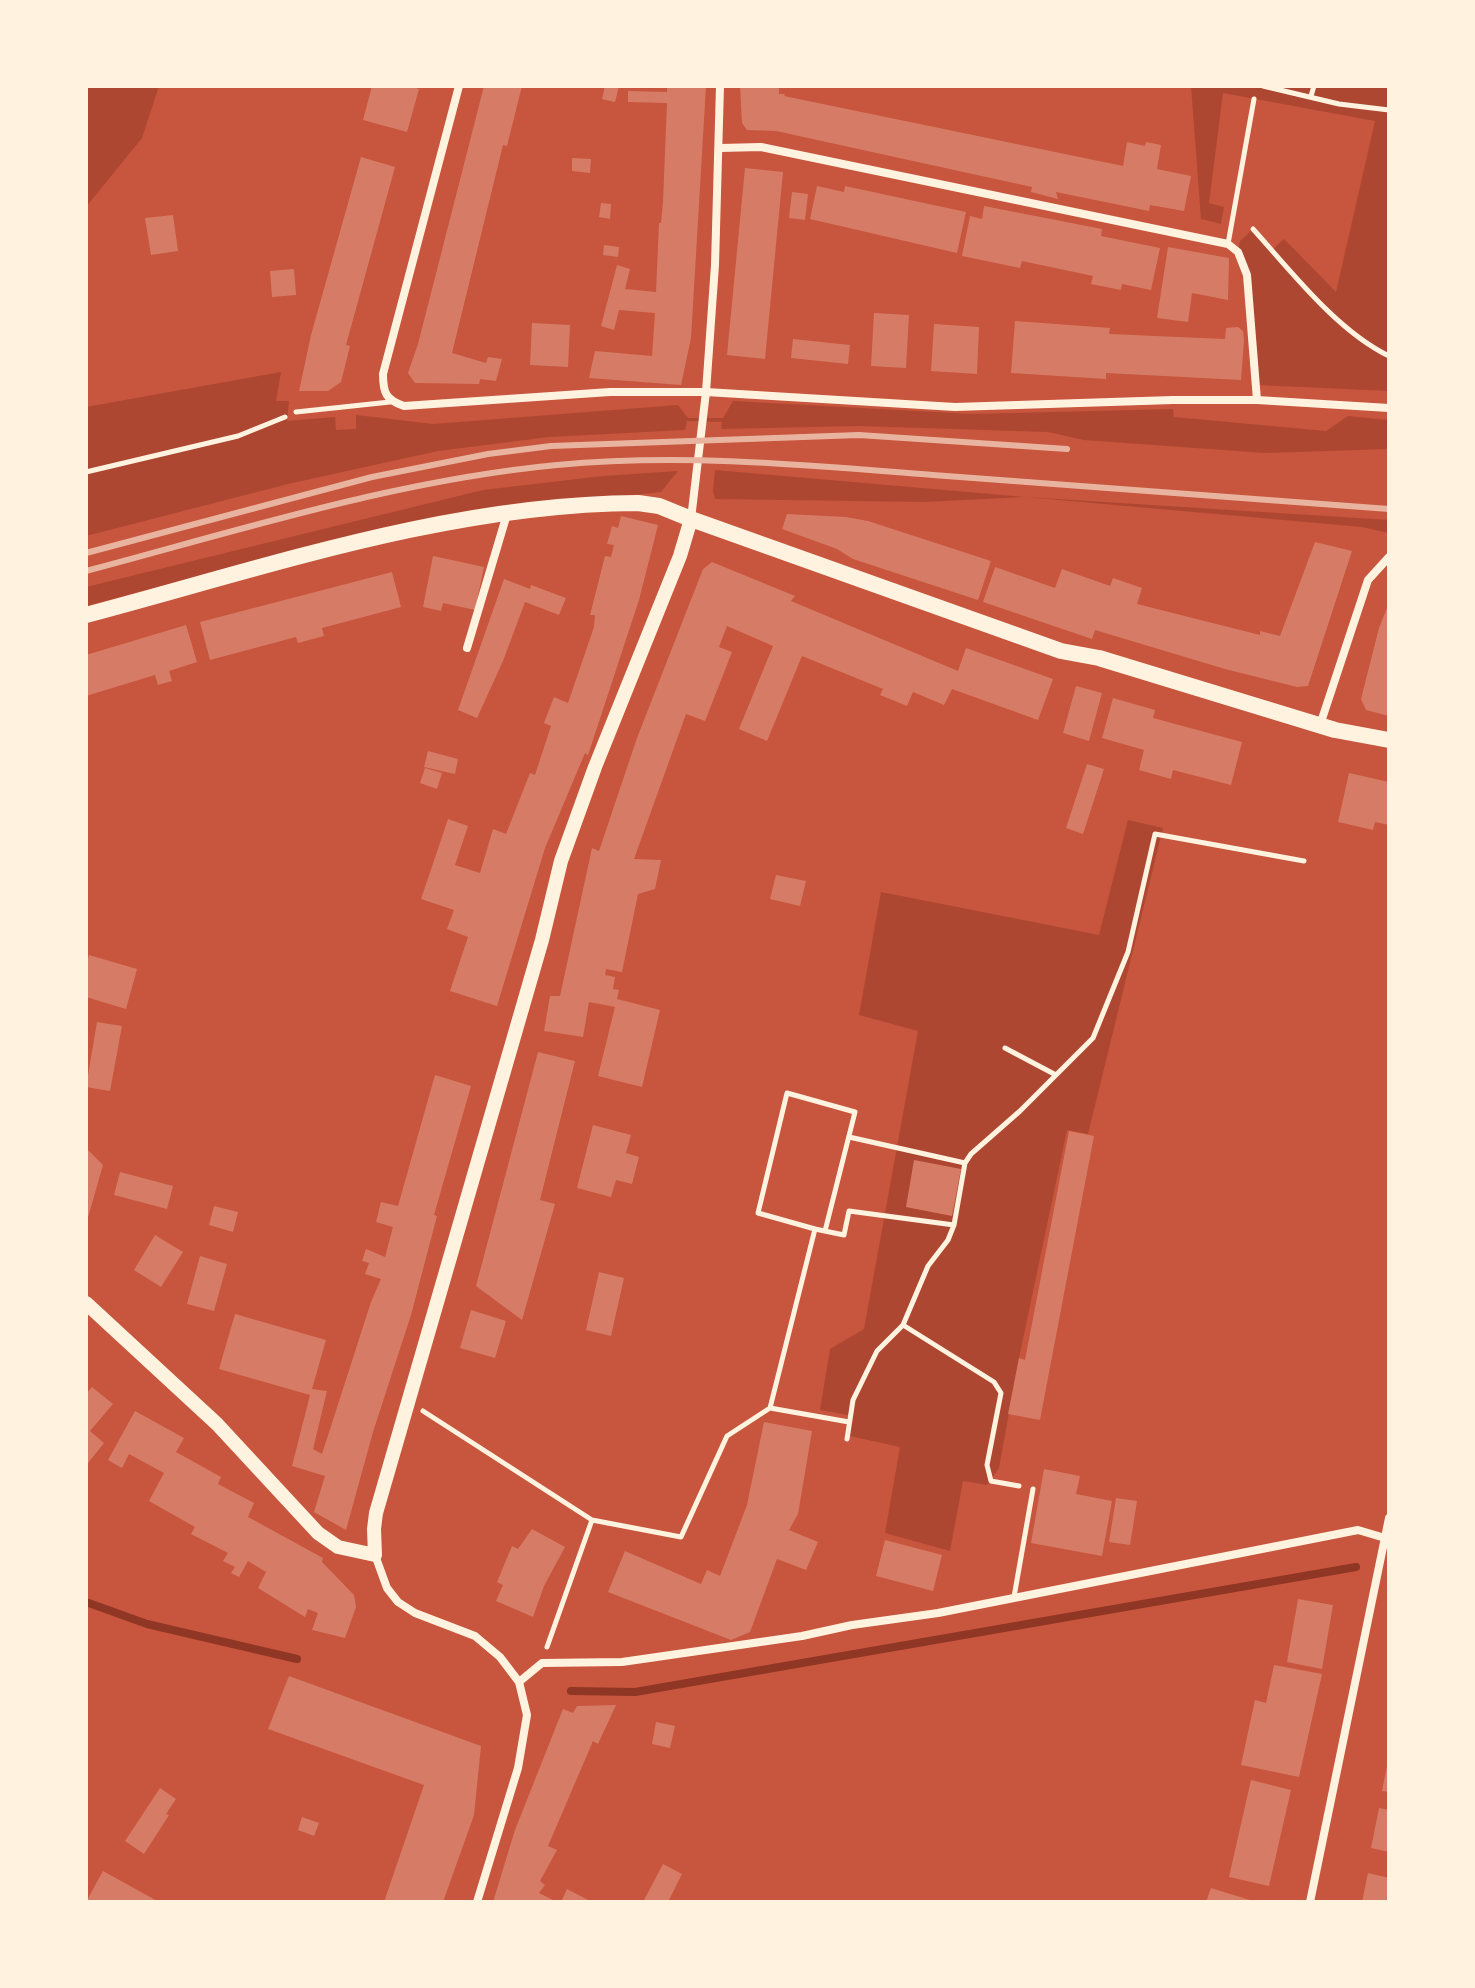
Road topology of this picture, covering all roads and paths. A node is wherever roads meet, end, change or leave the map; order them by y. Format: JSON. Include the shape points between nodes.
{"nodes":[{"id":1,"x":459,"y":86,"type":"edge"},
{"id":2,"x":720,"y":86,"type":"edge"},
{"id":3,"x":1262,"y":86,"type":"edge"},
{"id":4,"x":1314,"y":86,"type":"edge"},
{"id":5,"x":1311,"y":96,"type":"junction"},
{"id":6,"x":1254,"y":99,"type":"dead end"},
{"id":7,"x":1389,"y":110,"type":"edge"},
{"id":8,"x":720,"y":148,"type":"junction"},
{"id":9,"x":1253,"y":229,"type":"dead end"},
{"id":10,"x":1228,"y":244,"type":"junction"},
{"id":11,"x":1389,"y":356,"type":"edge"},
{"id":12,"x":706,"y":392,"type":"junction"},
{"id":13,"x":1257,"y":400,"type":"junction"},
{"id":14,"x":390,"y":402,"type":"junction"},
{"id":15,"x":1389,"y":408,"type":"edge"},
{"id":16,"x":296,"y":412,"type":"joint"},
{"id":17,"x":86,"y":472,"type":"edge"},
{"id":18,"x":508,"y":513,"type":"junction"},
{"id":19,"x":691,"y":519,"type":"junction"},
{"id":20,"x":1389,"y":557,"type":"edge"},
{"id":21,"x":86,"y":615,"type":"edge"},
{"id":22,"x":467,"y":648,"type":"dead end"},
{"id":23,"x":1320,"y":725,"type":"junction"},
{"id":24,"x":1389,"y":740,"type":"edge"},
{"id":25,"x":1304,"y":861,"type":"dead end"},
{"id":26,"x":1005,"y":1048,"type":"dead end"},
{"id":27,"x":1056,"y":1075,"type":"junction"},
{"id":28,"x":849,"y":1137,"type":"junction"},
{"id":29,"x":965,"y":1163,"type":"junction"},
{"id":30,"x":954,"y":1225,"type":"junction"},
{"id":31,"x":815,"y":1229,"type":"junction"},
{"id":32,"x":825,"y":1231,"type":"junction"},
{"id":33,"x":86,"y":1303,"type":"edge"},
{"id":34,"x":903,"y":1325,"type":"junction"},
{"id":35,"x":408,"y":1402,"type":"junction"},
{"id":36,"x":770,"y":1408,"type":"junction"},
{"id":37,"x":849,"y":1422,"type":"junction"},
{"id":38,"x":847,"y":1439,"type":"dead end"},
{"id":39,"x":1033,"y":1489,"type":"joint"},
{"id":40,"x":1389,"y":1518,"type":"edge"},
{"id":41,"x":592,"y":1520,"type":"junction"},
{"id":42,"x":1385,"y":1538,"type":"junction"},
{"id":43,"x":375,"y":1555,"type":"junction"},
{"id":44,"x":1014,"y":1598,"type":"junction"},
{"id":45,"x":542,"y":1663,"type":"junction"},
{"id":46,"x":519,"y":1682,"type":"junction"},
{"id":47,"x":477,"y":1902,"type":"edge"},
{"id":48,"x":1310,"y":1902,"type":"edge"}],
"edges":[{"from":1,"to":14,"type":"street","via":[[383,374]]},
{"from":2,"to":8,"type":"street"},
{"from":3,"to":5,"type":"path"},
{"from":4,"to":5,"type":"path"},
{"from":5,"to":7,"type":"path"},
{"from":6,"to":10,"type":"lane"},
{"from":8,"to":10,"type":"street","via":[[761,147]]},
{"from":8,"to":12,"type":"street"},
{"from":9,"to":11,"type":"lane","via":[[1323,305]]},
{"from":10,"to":13,"type":"street","via":[[1238,252],[1247,275]]},
{"from":12,"to":13,"type":"street","via":[[955,407]]},
{"from":12,"to":14,"type":"street","via":[[610,392],[404,406]]},
{"from":12,"to":19,"type":"street"},
{"from":13,"to":15,"type":"street"},
{"from":14,"to":16,"type":"lane"},
{"from":16,"to":17,"type":"path","via":[[238,436]]},
{"from":18,"to":19,"type":"main road","via":[[638,503]]},
{"from":18,"to":21,"type":"main road","via":[[364,539]]},
{"from":18,"to":22,"type":"street"},
{"from":19,"to":23,"type":"main road","via":[[1061,651],[1115,662]]},
{"from":19,"to":35,"type":"street","via":[[561,861]]},
{"from":20,"to":23,"type":"street","via":[[1368,580]]},
{"from":23,"to":24,"type":"main road"},
{"from":25,"to":27,"type":"path","via":[[1155,834],[1128,952],[1093,1038]]},
{"from":26,"to":27,"type":"path"},
{"from":27,"to":29,"type":"path"},
{"from":28,"to":29,"type":"path"},
{"from":28,"to":31,"type":"path","via":[[855,1112],[787,1093],[758,1213]]},
{"from":28,"to":32,"type":"path"},
{"from":29,"to":30,"type":"path"},
{"from":30,"to":32,"type":"path","via":[[849,1211],[844,1235]]},
{"from":30,"to":34,"type":"path","via":[[928,1266]]},
{"from":31,"to":32,"type":"path"},
{"from":31,"to":36,"type":"path"},
{"from":33,"to":43,"type":"street","via":[[217,1424],[318,1533],[338,1547]]},
{"from":34,"to":37,"type":"path","via":[[877,1351],[853,1400]]},
{"from":34,"to":39,"type":"path","via":[[994,1382],[1001,1393],[987,1465],[991,1481]]},
{"from":35,"to":41,"type":"path"},
{"from":35,"to":43,"type":"street","via":[[376,1513]]},
{"from":36,"to":37,"type":"path"},
{"from":36,"to":41,"type":"path","via":[[727,1436],[681,1537]]},
{"from":37,"to":38,"type":"path"},
{"from":39,"to":44,"type":"lane"},
{"from":40,"to":42,"type":"street"},
{"from":41,"to":45,"type":"path"},
{"from":42,"to":44,"type":"street","via":[[1358,1530]]},
{"from":42,"to":48,"type":"street"},
{"from":43,"to":46,"type":"street","via":[[398,1602],[475,1636]]},
{"from":44,"to":45,"type":"street","via":[[622,1662]]},
{"from":45,"to":46,"type":"street"},
{"from":46,"to":47,"type":"street","via":[[527,1715],[518,1768]]}]}
